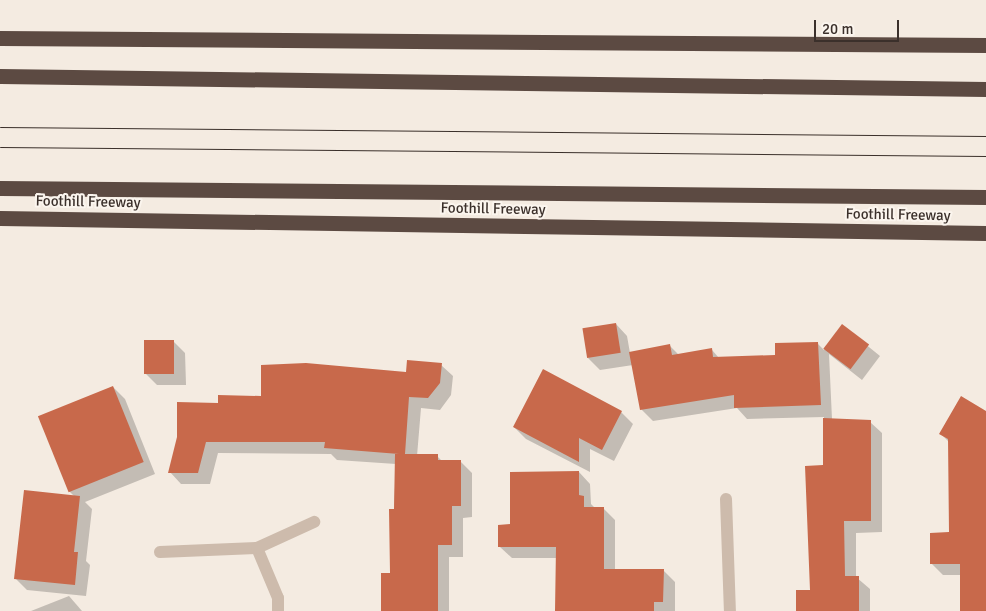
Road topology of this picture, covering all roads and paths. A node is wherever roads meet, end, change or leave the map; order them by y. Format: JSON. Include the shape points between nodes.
{"nodes":[{"id":1,"x":0,"y":38,"type":"edge"},
{"id":2,"x":986,"y":45,"type":"edge"},
{"id":3,"x":0,"y":76,"type":"edge"},
{"id":4,"x":986,"y":89,"type":"edge"},
{"id":5,"x":0,"y":188,"type":"edge"},
{"id":6,"x":986,"y":197,"type":"edge"},
{"id":7,"x":0,"y":218,"type":"edge"},
{"id":8,"x":986,"y":233,"type":"edge"},
{"id":9,"x":726,"y":499,"type":"dead end"},
{"id":10,"x":314,"y":522,"type":"dead end"},
{"id":11,"x":257,"y":548,"type":"junction"},
{"id":12,"x":160,"y":552,"type":"dead end"},
{"id":13,"x":278,"y":611,"type":"edge"},
{"id":14,"x":730,"y":611,"type":"edge"}],
"edges":[{"from":1,"to":2,"type":"highway"},
{"from":3,"to":4,"type":"highway"},
{"from":5,"to":6,"type":"highway"},
{"from":7,"to":8,"type":"highway","name":"Foothill Freeway"},
{"from":9,"to":14,"type":"street"},
{"from":10,"to":11,"type":"street"},
{"from":11,"to":12,"type":"street"},
{"from":11,"to":13,"type":"street","via":[[278,598]]}]}
